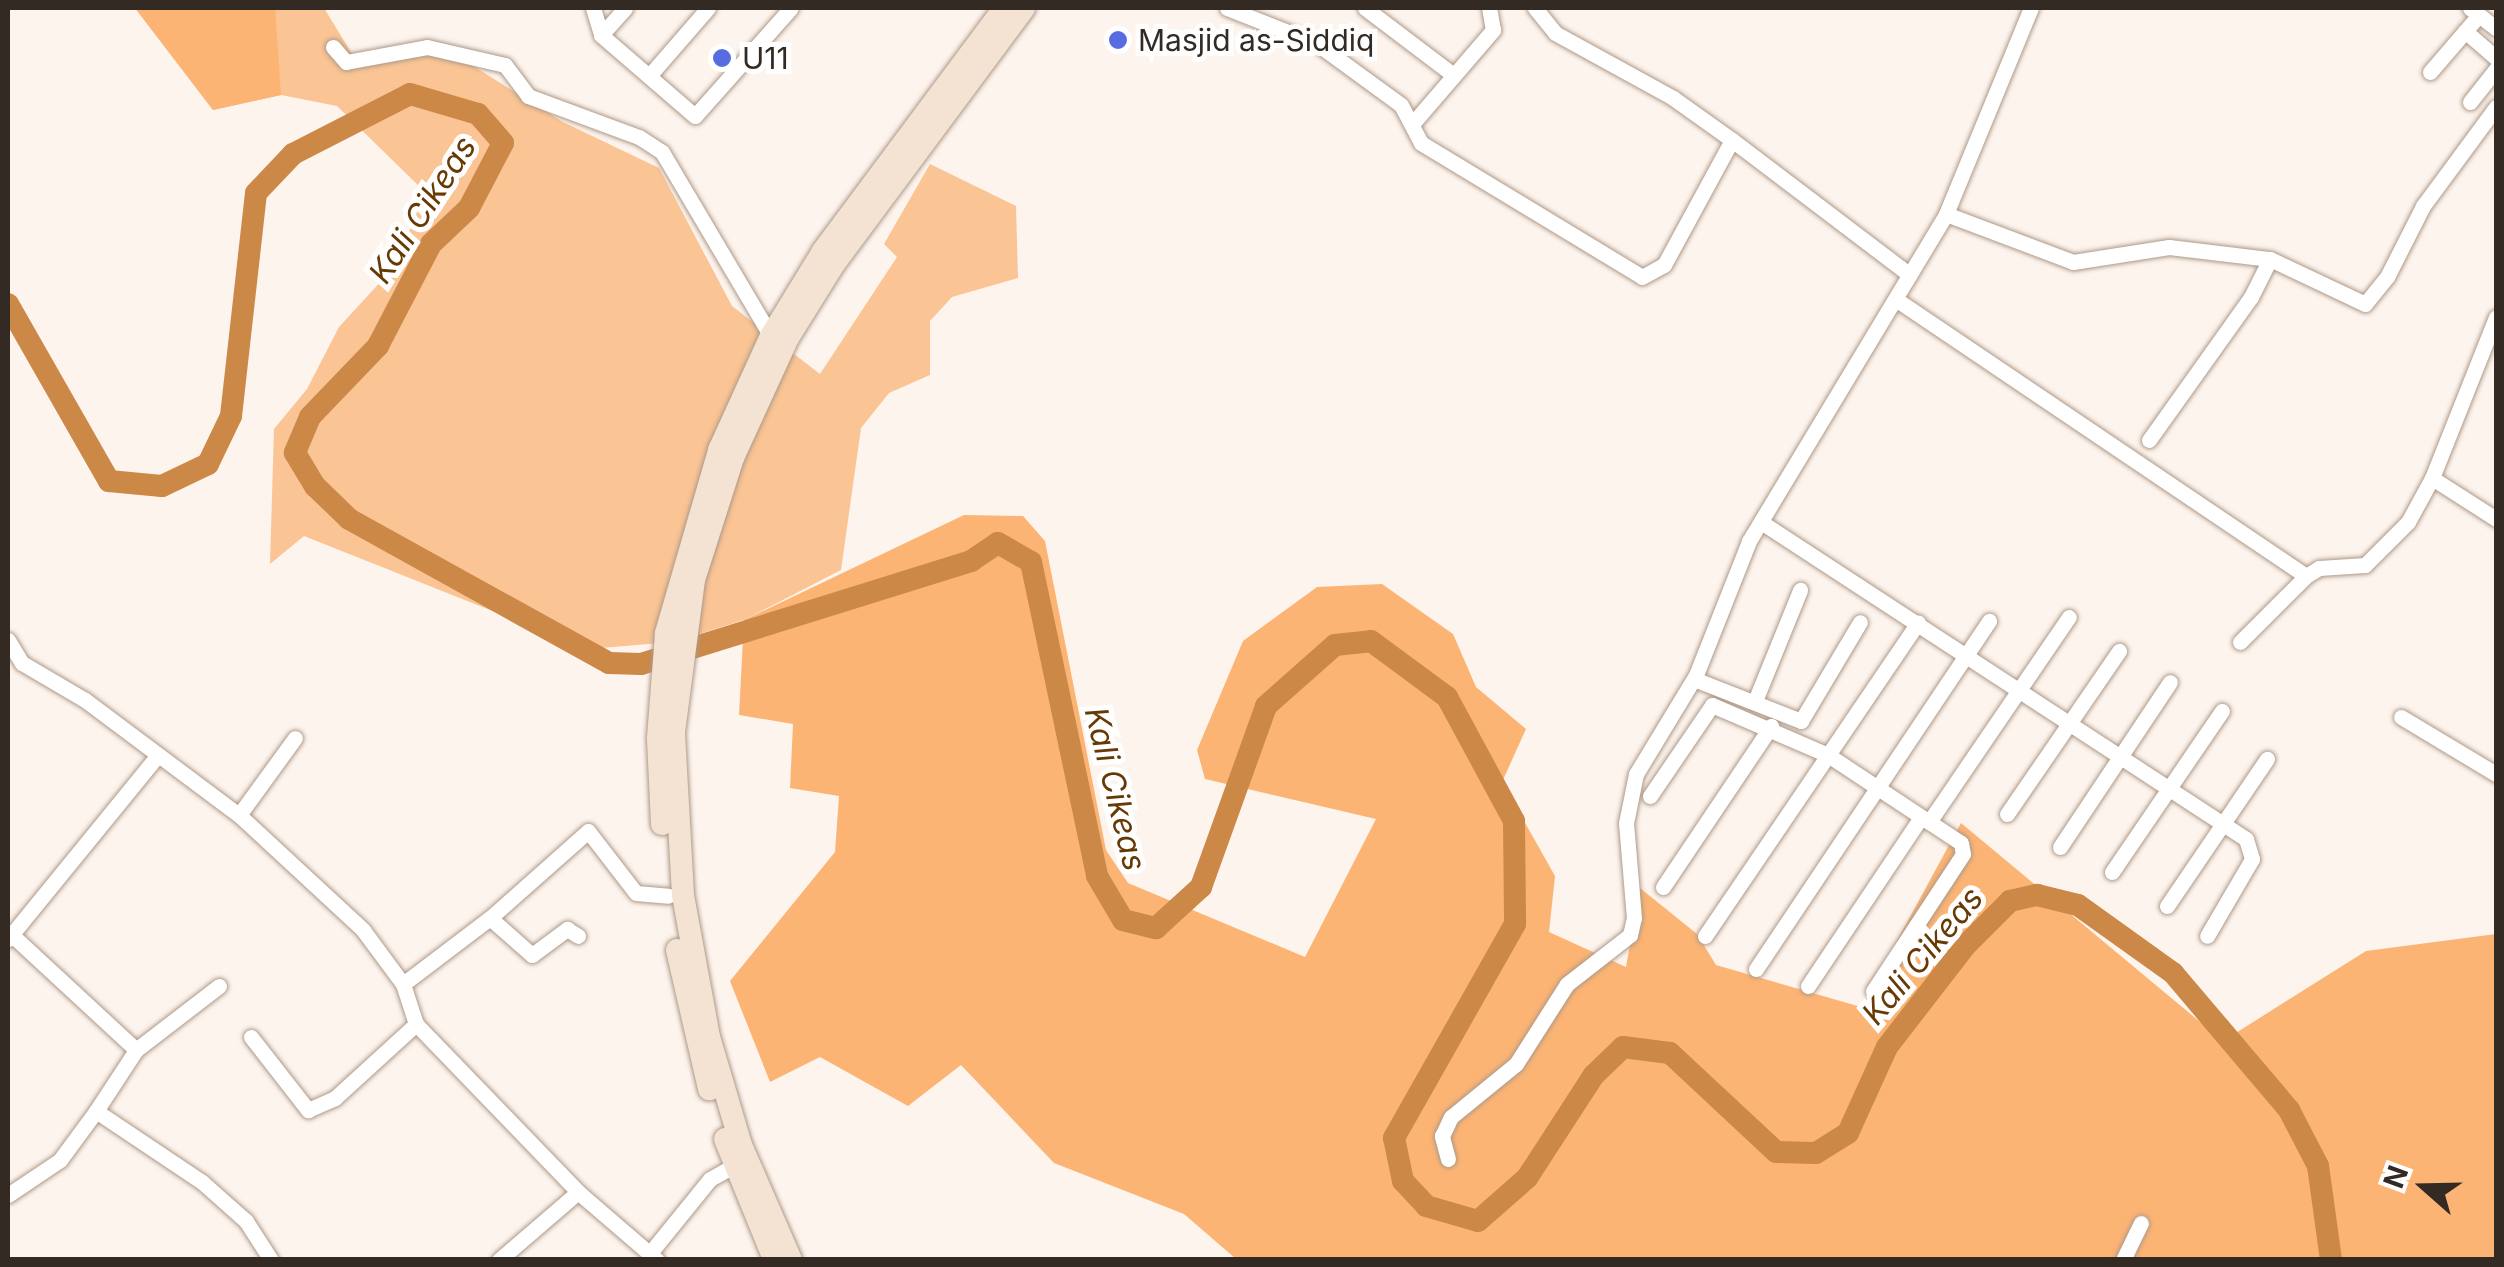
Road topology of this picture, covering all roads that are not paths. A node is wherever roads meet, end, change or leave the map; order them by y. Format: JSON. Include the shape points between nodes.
{"nodes":[{"id":1,"x":593,"y":8,"type":"edge"},
{"id":2,"x":625,"y":8,"type":"edge"},
{"id":3,"x":708,"y":8,"type":"edge"},
{"id":4,"x":791,"y":8,"type":"edge"},
{"id":5,"x":1004,"y":8,"type":"edge"},
{"id":6,"x":1024,"y":8,"type":"edge"},
{"id":7,"x":1227,"y":8,"type":"edge"},
{"id":8,"x":1365,"y":8,"type":"edge"},
{"id":9,"x":1490,"y":8,"type":"edge"},
{"id":10,"x":1534,"y":8,"type":"edge"},
{"id":11,"x":2031,"y":8,"type":"edge"},
{"id":12,"x":2475,"y":11,"type":"edge"},
{"id":13,"x":2496,"y":28,"type":"edge"},
{"id":14,"x":2465,"y":31,"type":"junction"},
{"id":15,"x":602,"y":35,"type":"junction"},
{"id":16,"x":334,"y":47,"type":"dead end"},
{"id":17,"x":2496,"y":58,"type":"edge"},
{"id":18,"x":2496,"y":69,"type":"edge"},
{"id":19,"x":2430,"y":72,"type":"dead end"},
{"id":20,"x":1451,"y":74,"type":"junction"},
{"id":21,"x":649,"y":76,"type":"junction"},
{"id":22,"x":2470,"y":102,"type":"dead end"},
{"id":23,"x":2496,"y":106,"type":"edge"},
{"id":24,"x":1414,"y":124,"type":"junction"},
{"id":25,"x":1732,"y":140,"type":"junction"},
{"id":26,"x":1946,"y":214,"type":"junction"},
{"id":27,"x":2270,"y":259,"type":"junction"},
{"id":28,"x":1910,"y":274,"type":"junction"},
{"id":29,"x":1897,"y":300,"type":"junction"},
{"id":30,"x":2496,"y":317,"type":"edge"},
{"id":31,"x":771,"y":336,"type":"junction"},
{"id":32,"x":2149,"y":440,"type":"dead end"},
{"id":33,"x":2432,"y":478,"type":"junction"},
{"id":34,"x":2496,"y":519,"type":"edge"},
{"id":35,"x":1761,"y":522,"type":"junction"},
{"id":36,"x":2306,"y":576,"type":"junction"},
{"id":37,"x":684,"y":585,"type":"junction"},
{"id":38,"x":1800,"y":590,"type":"dead end"},
{"id":39,"x":2069,"y":617,"type":"dead end"},
{"id":40,"x":1989,"y":620,"type":"dead end"},
{"id":41,"x":1860,"y":622,"type":"dead end"},
{"id":42,"x":1918,"y":623,"type":"junction"},
{"id":43,"x":8,"y":640,"type":"edge"},
{"id":44,"x":2240,"y":642,"type":"dead end"},
{"id":45,"x":2119,"y":651,"type":"dead end"},
{"id":46,"x":1966,"y":652,"type":"junction"},
{"id":47,"x":1694,"y":678,"type":"junction"},
{"id":48,"x":2170,"y":682,"type":"dead end"},
{"id":49,"x":2021,"y":688,"type":"junction"},
{"id":50,"x":1755,"y":701,"type":"junction"},
{"id":51,"x":2222,"y":711,"type":"dead end"},
{"id":52,"x":2400,"y":716,"type":"dead end"},
{"id":53,"x":667,"y":719,"type":"junction"},
{"id":54,"x":2072,"y":723,"type":"junction"},
{"id":55,"x":1771,"y":726,"type":"junction"},
{"id":56,"x":296,"y":738,"type":"dead end"},
{"id":57,"x":158,"y":755,"type":"junction"},
{"id":58,"x":1828,"y":755,"type":"junction"},
{"id":59,"x":2121,"y":755,"type":"junction"},
{"id":60,"x":2267,"y":759,"type":"dead end"},
{"id":61,"x":2496,"y":774,"type":"edge"},
{"id":62,"x":1878,"y":788,"type":"junction"},
{"id":63,"x":2170,"y":788,"type":"junction"},
{"id":64,"x":1650,"y":796,"type":"dead end"},
{"id":65,"x":2007,"y":814,"type":"dead end"},
{"id":66,"x":239,"y":815,"type":"junction"},
{"id":67,"x":1925,"y":820,"type":"junction"},
{"id":68,"x":2221,"y":821,"type":"junction"},
{"id":69,"x":2060,"y":846,"type":"dead end"},
{"id":70,"x":2112,"y":872,"type":"dead end"},
{"id":71,"x":1664,"y":887,"type":"dead end"},
{"id":72,"x":668,"y":896,"type":"junction"},
{"id":73,"x":2167,"y":906,"type":"dead end"},
{"id":74,"x":490,"y":918,"type":"junction"},
{"id":75,"x":578,"y":936,"type":"dead end"},
{"id":76,"x":1705,"y":936,"type":"dead end"},
{"id":77,"x":2207,"y":936,"type":"dead end"},
{"id":78,"x":10,"y":937,"type":"edge"},
{"id":79,"x":1756,"y":970,"type":"dead end"},
{"id":80,"x":404,"y":984,"type":"junction"},
{"id":81,"x":218,"y":986,"type":"dead end"},
{"id":82,"x":1808,"y":986,"type":"dead end"},
{"id":83,"x":1873,"y":991,"type":"dead end"},
{"id":84,"x":416,"y":1024,"type":"junction"},
{"id":85,"x":251,"y":1037,"type":"dead end"},
{"id":86,"x":136,"y":1050,"type":"junction"},
{"id":87,"x":96,"y":1111,"type":"junction"},
{"id":88,"x":734,"y":1154,"type":"junction"},
{"id":89,"x":1448,"y":1159,"type":"dead end"},
{"id":90,"x":578,"y":1192,"type":"junction"},
{"id":91,"x":8,"y":1196,"type":"edge"},
{"id":92,"x":2141,"y":1223,"type":"dead end"},
{"id":93,"x":653,"y":1256,"type":"edge"},
{"id":94,"x":271,"y":1260,"type":"edge"},
{"id":95,"x":499,"y":1260,"type":"edge"},
{"id":96,"x":776,"y":1260,"type":"edge"},
{"id":97,"x":791,"y":1260,"type":"edge"},
{"id":98,"x":2123,"y":1260,"type":"edge"}],
"edges":[{"from":1,"to":15,"type":"street"},
{"from":2,"to":15,"type":"street"},
{"from":3,"to":21,"type":"street"},
{"from":4,"to":21,"type":"street","via":[[696,116]]},
{"from":5,"to":31,"type":"main road","via":[[823,251]]},
{"from":6,"to":37,"type":"main road","via":[[834,264],[788,338]]},
{"from":7,"to":24,"type":"street","via":[[1316,43],[1401,105]]},
{"from":8,"to":20,"type":"street"},
{"from":9,"to":20,"type":"street","via":[[1493,30]]},
{"from":10,"to":25,"type":"street","via":[[1554,33],[1673,98]]},
{"from":11,"to":26,"type":"street"},
{"from":12,"to":13,"type":"street"},
{"from":12,"to":14,"type":"street"},
{"from":14,"to":17,"type":"street"},
{"from":14,"to":19,"type":"street"},
{"from":15,"to":21,"type":"street"},
{"from":16,"to":31,"type":"street","via":[[346,62],[427,47],[476,56],[505,65],[528,96],[650,144],[676,168]]},
{"from":18,"to":22,"type":"street"},
{"from":20,"to":24,"type":"street"},
{"from":23,"to":27,"type":"street","via":[[2423,206],[2387,277],[2365,304]]},
{"from":24,"to":25,"type":"street","via":[[1421,143],[1642,278],[1664,266]]},
{"from":25,"to":28,"type":"street"},
{"from":26,"to":27,"type":"street","via":[[2073,262],[2169,247]]},
{"from":26,"to":28,"type":"street"},
{"from":27,"to":32,"type":"street","via":[[2251,297]]},
{"from":28,"to":29,"type":"street"},
{"from":29,"to":35,"type":"street"},
{"from":29,"to":36,"type":"street"},
{"from":30,"to":33,"type":"street"},
{"from":31,"to":37,"type":"main road","via":[[718,450]]},
{"from":33,"to":34,"type":"street"},
{"from":33,"to":36,"type":"street","via":[[2408,522],[2365,565],[2319,568]]},
{"from":35,"to":42,"type":"street"},
{"from":35,"to":47,"type":"street"},
{"from":36,"to":44,"type":"street"},
{"from":37,"to":53,"type":"main road"},
{"from":38,"to":50,"type":"street"},
{"from":39,"to":49,"type":"street"},
{"from":40,"to":46,"type":"street"},
{"from":41,"to":50,"type":"street","via":[[1801,720]]},
{"from":42,"to":46,"type":"street"},
{"from":42,"to":58,"type":"street"},
{"from":43,"to":57,"type":"street","via":[[22,663]]},
{"from":45,"to":54,"type":"street"},
{"from":46,"to":49,"type":"street"},
{"from":46,"to":62,"type":"street"},
{"from":47,"to":50,"type":"street"},
{"from":47,"to":89,"type":"street","via":[[1630,794],[1630,935],[1567,984],[1516,1064],[1451,1116],[1442,1136]]},
{"from":48,"to":59,"type":"street"},
{"from":49,"to":54,"type":"street"},
{"from":49,"to":67,"type":"street"},
{"from":51,"to":63,"type":"street"},
{"from":52,"to":61,"type":"street"},
{"from":53,"to":72,"type":"main road"},
{"from":53,"to":88,"type":"main road","via":[[683,896]]},
{"from":54,"to":59,"type":"street"},
{"from":54,"to":65,"type":"street"},
{"from":55,"to":58,"type":"street"},
{"from":55,"to":64,"type":"street","via":[[1708,705]]},
{"from":55,"to":71,"type":"street"},
{"from":56,"to":66,"type":"street"},
{"from":57,"to":66,"type":"street"},
{"from":57,"to":78,"type":"street"},
{"from":58,"to":62,"type":"street"},
{"from":58,"to":76,"type":"street"},
{"from":59,"to":63,"type":"street"},
{"from":59,"to":69,"type":"street"},
{"from":60,"to":68,"type":"street"},
{"from":62,"to":67,"type":"street"},
{"from":62,"to":79,"type":"street"},
{"from":63,"to":68,"type":"street"},
{"from":63,"to":70,"type":"street"},
{"from":66,"to":80,"type":"street","via":[[364,930]]},
{"from":67,"to":82,"type":"street"},
{"from":67,"to":83,"type":"street","via":[[1961,842],[1963,854]]},
{"from":68,"to":73,"type":"street"},
{"from":68,"to":77,"type":"street","via":[[2246,839],[2252,859]]},
{"from":72,"to":74,"type":"street","via":[[636,893],[588,831]]},
{"from":72,"to":88,"type":"main road","via":[[694,1043]]},
{"from":74,"to":75,"type":"street","via":[[532,956],[567,929]]},
{"from":74,"to":80,"type":"street"},
{"from":78,"to":86,"type":"street"},
{"from":80,"to":84,"type":"street"},
{"from":81,"to":86,"type":"street"},
{"from":84,"to":85,"type":"street","via":[[335,1098],[308,1110]]},
{"from":84,"to":90,"type":"street"},
{"from":86,"to":87,"type":"street"},
{"from":87,"to":91,"type":"street","via":[[51,1168]]},
{"from":87,"to":94,"type":"street","via":[[202,1182],[246,1222]]},
{"from":88,"to":93,"type":"street"},
{"from":88,"to":96,"type":"main road"},
{"from":88,"to":97,"type":"main road"},
{"from":90,"to":93,"type":"street"},
{"from":90,"to":95,"type":"street"},
{"from":92,"to":98,"type":"street"}]}
